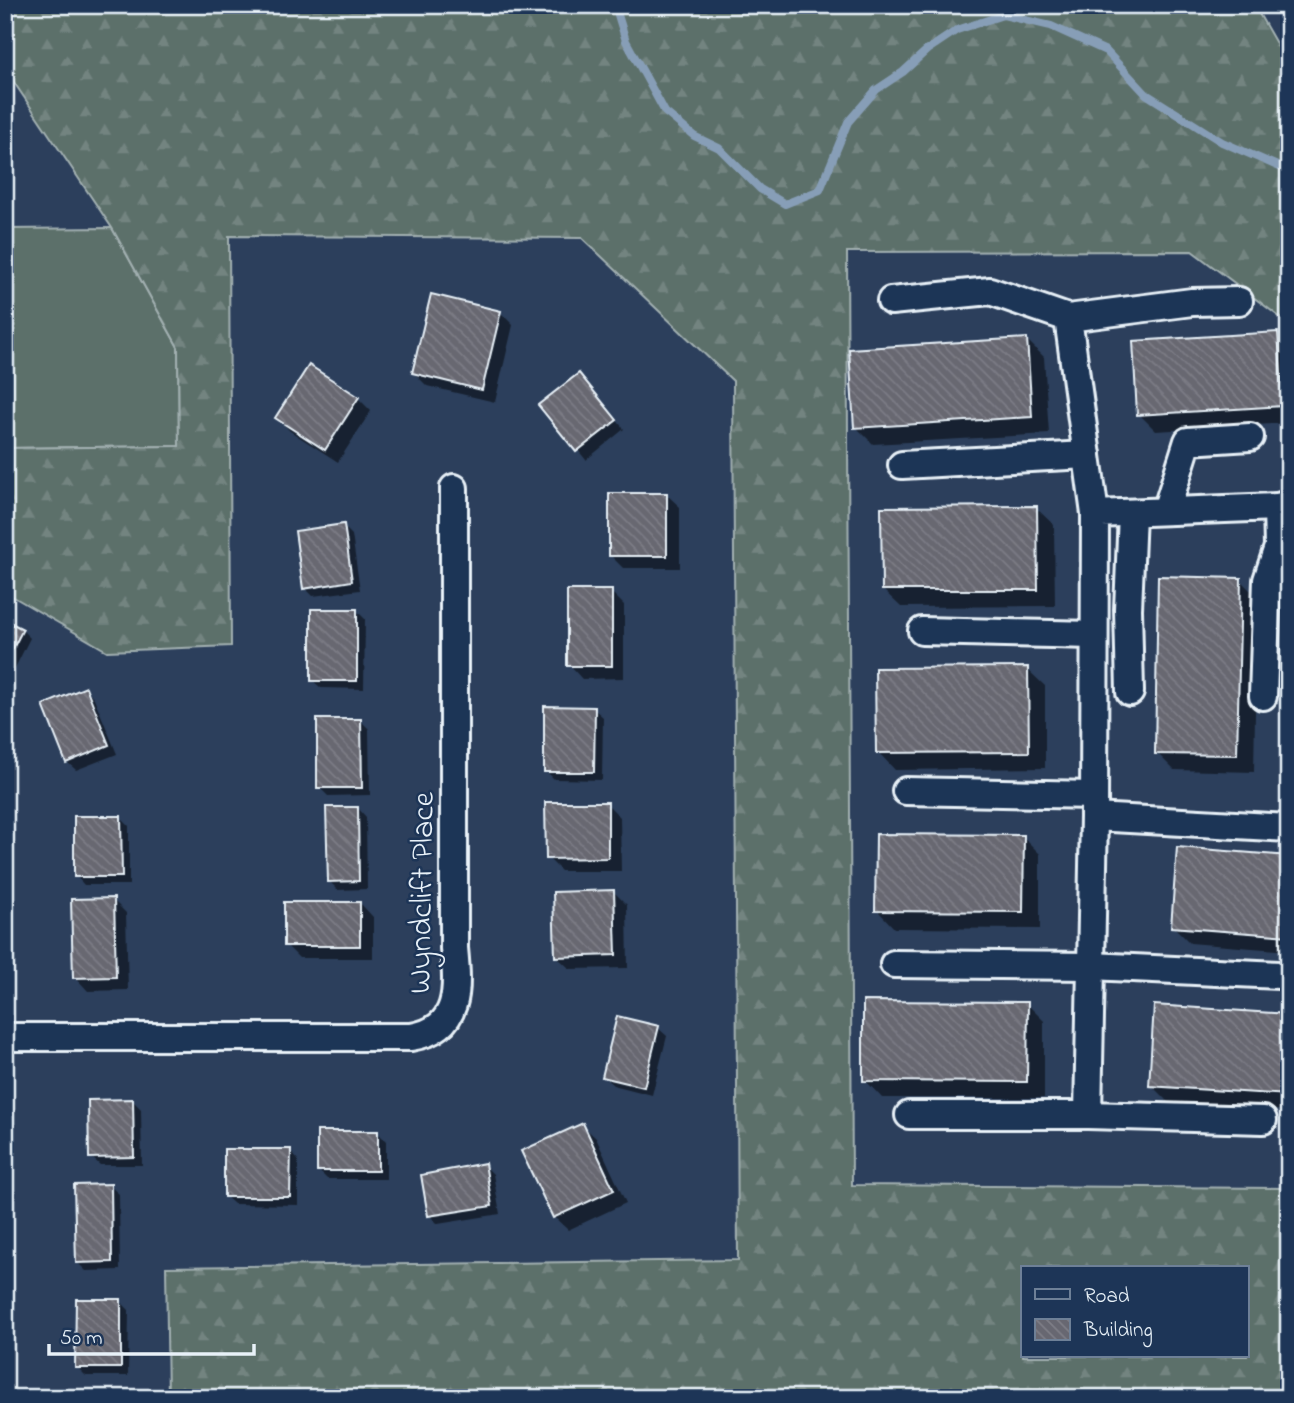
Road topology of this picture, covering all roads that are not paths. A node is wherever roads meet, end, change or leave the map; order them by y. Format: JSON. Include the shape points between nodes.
{"nodes":[{"id":1,"x":891,"y":302,"type":"dead end"},
{"id":2,"x":1239,"y":302,"type":"dead end"},
{"id":3,"x":1068,"y":318,"type":"junction"},
{"id":4,"x":1250,"y":437,"type":"dead end"},
{"id":5,"x":1087,"y":455,"type":"junction"},
{"id":6,"x":902,"y":465,"type":"dead end"},
{"id":7,"x":454,"y":488,"type":"dead end"},
{"id":8,"x":1283,"y":505,"type":"edge"},
{"id":9,"x":1166,"y":511,"type":"junction"},
{"id":10,"x":1132,"y":513,"type":"junction"},
{"id":11,"x":1096,"y":514,"type":"junction"},
{"id":12,"x":1278,"y":547,"type":"junction"},
{"id":13,"x":1289,"y":573,"type":"edge"},
{"id":14,"x":922,"y":631,"type":"dead end"},
{"id":15,"x":1094,"y":635,"type":"junction"},
{"id":16,"x":1130,"y":692,"type":"dead end"},
{"id":17,"x":1263,"y":696,"type":"dead end"},
{"id":18,"x":906,"y":791,"type":"dead end"},
{"id":19,"x":1094,"y":806,"type":"junction"},
{"id":20,"x":1289,"y":828,"type":"edge"},
{"id":21,"x":894,"y":964,"type":"dead end"},
{"id":22,"x":1091,"y":965,"type":"junction"},
{"id":23,"x":1279,"y":975,"type":"dead end"},
{"id":24,"x":5,"y":1037,"type":"edge"},
{"id":25,"x":909,"y":1115,"type":"dead end"},
{"id":26,"x":1088,"y":1115,"type":"junction"},
{"id":27,"x":1263,"y":1119,"type":"dead end"}],
"edges":[{"from":1,"to":3,"type":"street","via":[[990,291]]},
{"from":2,"to":3,"type":"street","via":[[1192,302]]},
{"from":3,"to":5,"type":"street"},
{"from":4,"to":9,"type":"street","via":[[1188,441]]},
{"from":5,"to":6,"type":"street"},
{"from":5,"to":11,"type":"street"},
{"from":7,"to":24,"type":"street","name":"Wyndclift Place","via":[[457,972],[451,1013],[440,1026],[411,1037]]},
{"from":8,"to":9,"type":"street"},
{"from":8,"to":12,"type":"street"},
{"from":9,"to":10,"type":"street"},
{"from":10,"to":11,"type":"street"},
{"from":10,"to":16,"type":"street"},
{"from":11,"to":15,"type":"street"},
{"from":12,"to":13,"type":"street"},
{"from":12,"to":17,"type":"street","via":[[1267,580]]},
{"from":14,"to":15,"type":"street"},
{"from":15,"to":19,"type":"street"},
{"from":18,"to":19,"type":"street"},
{"from":19,"to":20,"type":"street"},
{"from":19,"to":22,"type":"street"},
{"from":21,"to":22,"type":"street"},
{"from":22,"to":23,"type":"street"},
{"from":22,"to":26,"type":"street"},
{"from":25,"to":26,"type":"street"},
{"from":26,"to":27,"type":"street"}]}
